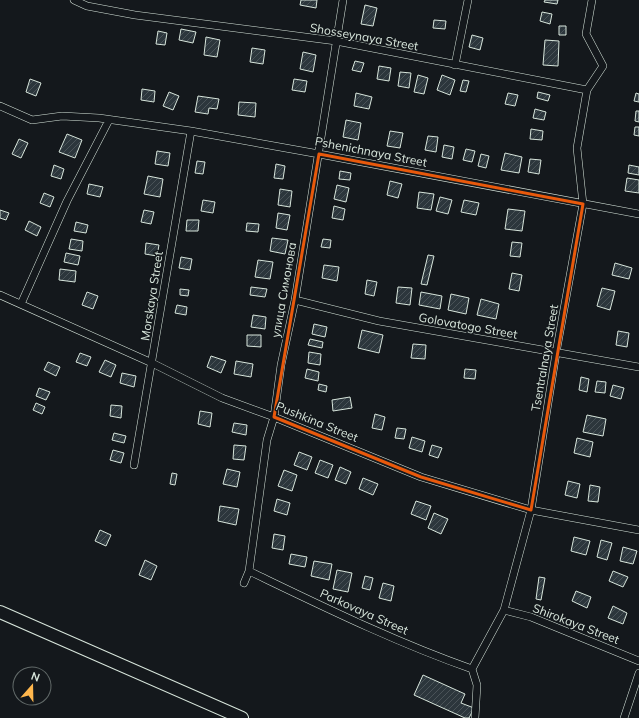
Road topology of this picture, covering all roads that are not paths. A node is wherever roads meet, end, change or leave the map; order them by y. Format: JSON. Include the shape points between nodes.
{"nodes":[{"id":1,"x":74,"y":0,"type":"edge"},
{"id":2,"x":343,"y":0,"type":"edge"},
{"id":3,"x":468,"y":0,"type":"edge"},
{"id":4,"x":592,"y":0,"type":"edge"},
{"id":5,"x":336,"y":41,"type":"junction"},
{"id":6,"x":455,"y":65,"type":"junction"},
{"id":7,"x":587,"y":90,"type":"junction"},
{"id":8,"x":0,"y":106,"type":"edge"},
{"id":9,"x":109,"y":120,"type":"junction"},
{"id":10,"x":191,"y":131,"type":"junction"},
{"id":11,"x":319,"y":154,"type":"junction"},
{"id":12,"x":583,"y":204,"type":"junction"},
{"id":13,"x":639,"y":214,"type":"edge"},
{"id":14,"x":0,"y":295,"type":"edge"},
{"id":15,"x":294,"y":300,"type":"junction"},
{"id":16,"x":21,"y":304,"type":"junction"},
{"id":17,"x":556,"y":353,"type":"junction"},
{"id":18,"x":152,"y":363,"type":"junction"},
{"id":19,"x":639,"y":367,"type":"edge"},
{"id":20,"x":274,"y":416,"type":"junction"},
{"id":21,"x":134,"y":465,"type":"dead end"},
{"id":22,"x":531,"y":510,"type":"junction"},
{"id":23,"x":639,"y":530,"type":"edge"},
{"id":24,"x":249,"y":571,"type":"junction"},
{"id":25,"x":244,"y":583,"type":"dead end"},
{"id":26,"x":504,"y":610,"type":"junction"},
{"id":27,"x":0,"y":612,"type":"edge"},
{"id":28,"x":639,"y":661,"type":"edge"},
{"id":29,"x":472,"y":669,"type":"junction"},
{"id":30,"x":639,"y":673,"type":"edge"},
{"id":31,"x":242,"y":718,"type":"edge"},
{"id":32,"x":475,"y":718,"type":"edge"},
{"id":33,"x":624,"y":718,"type":"edge"}],
"edges":[{"from":1,"to":5,"type":"street","name":"Shosseynaya Street","via":[[87,6],[135,15]]},
{"from":2,"to":5,"type":"street","name":"улица Симонова"},
{"from":3,"to":6,"type":"street"},
{"from":4,"to":7,"type":"street","name":"Tsentralnaya Street","via":[[586,34],[603,66]]},
{"from":5,"to":6,"type":"street","name":"Shosseynaya Street"},
{"from":5,"to":11,"type":"street","name":"улица Симонова"},
{"from":6,"to":7,"type":"street","name":"Shosseynaya Street"},
{"from":7,"to":12,"type":"street","name":"Tsentralnaya Street","via":[[576,148]]},
{"from":8,"to":9,"type":"street","name":"Pshenichnaya Street","via":[[32,120],[62,116]]},
{"from":9,"to":10,"type":"street","name":"Pshenichnaya Street"},
{"from":9,"to":16,"type":"street","via":[[67,201]]},
{"from":10,"to":11,"type":"street","name":"Pshenichnaya Street"},
{"from":10,"to":18,"type":"street","name":"Morskaya Street"},
{"from":11,"to":12,"type":"street","name":"Pshenichnaya Street"},
{"from":11,"to":15,"type":"street","name":"улица Симонова"},
{"from":12,"to":13,"type":"street","name":"Pshenichnaya Street"},
{"from":12,"to":17,"type":"street","name":"Tsentralnaya Street"},
{"from":14,"to":16,"type":"street","name":"Pushkina Street"},
{"from":15,"to":17,"type":"street","name":"Golovatogo Street","via":[[379,321]]},
{"from":15,"to":20,"type":"street","name":"улица Симонова"},
{"from":16,"to":18,"type":"street","name":"Pushkina Street"},
{"from":17,"to":19,"type":"street","name":"Golovatogo Street"},
{"from":17,"to":22,"type":"street","name":"Tsentralnaya Street"},
{"from":18,"to":20,"type":"street","name":"Pushkina Street","via":[[222,398]]},
{"from":18,"to":21,"type":"street","name":"Morskaya Street"},
{"from":20,"to":22,"type":"street","name":"Pushkina Street","via":[[421,477]]},
{"from":20,"to":24,"type":"street","name":"улица Симонова","via":[[267,440]]},
{"from":22,"to":23,"type":"street","name":"Pushkina Street"},
{"from":22,"to":26,"type":"street","name":"Tsentralnaya Street"},
{"from":24,"to":25,"type":"street","name":"улица Симонова"},
{"from":24,"to":29,"type":"street","name":"Parkovaya Street","via":[[366,627]]},
{"from":26,"to":28,"type":"street","name":"Shirokaya Street","via":[[531,617]]},
{"from":26,"to":29,"type":"street","name":"Tsentralnaya Street"},
{"from":27,"to":31,"type":"highway"},
{"from":29,"to":32,"type":"street","via":[[477,685]]},
{"from":30,"to":33,"type":"street"}]}
